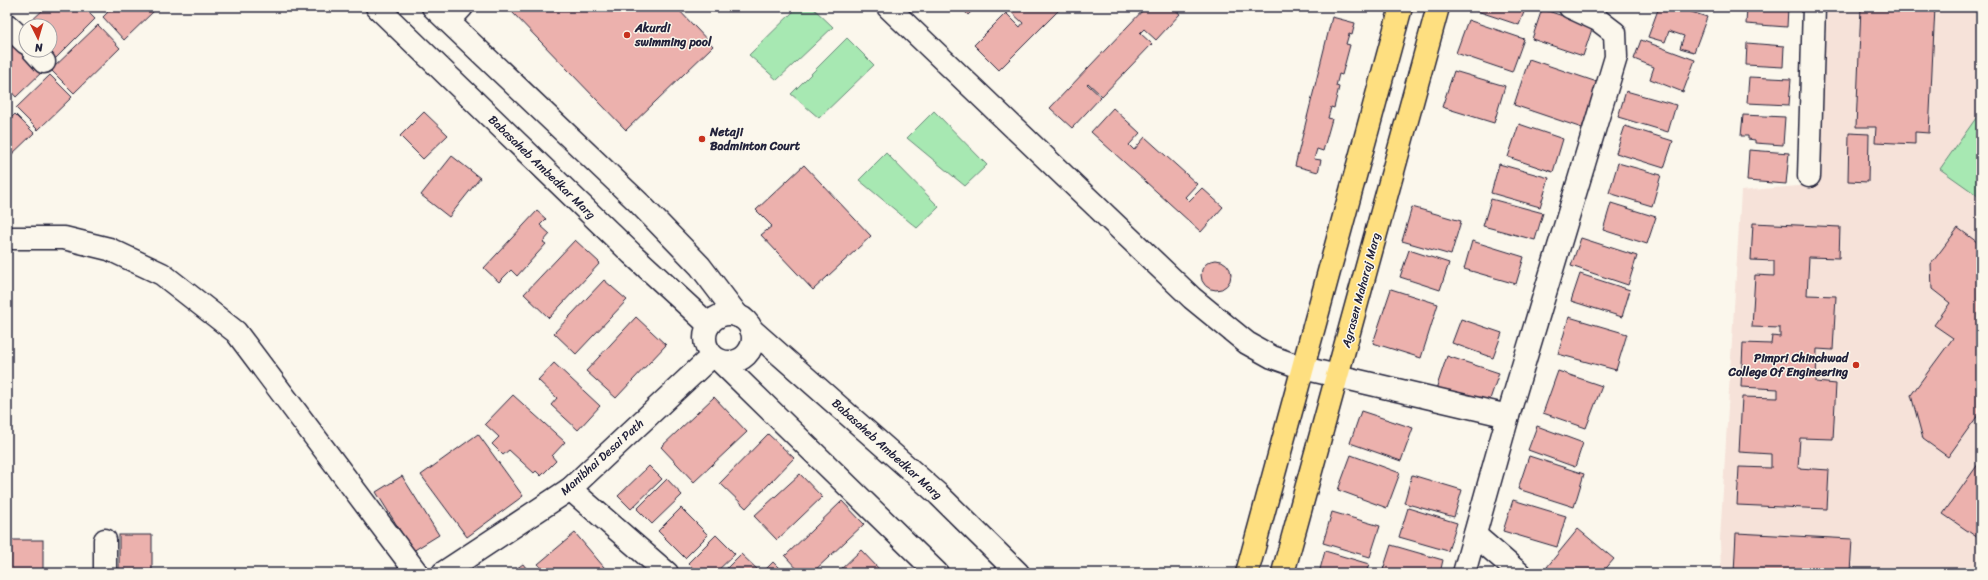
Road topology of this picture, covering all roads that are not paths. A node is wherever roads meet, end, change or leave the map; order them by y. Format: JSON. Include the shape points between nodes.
{"nodes":[{"id":1,"x":377,"y":7,"type":"edge"},
{"id":2,"x":433,"y":7,"type":"edge"},
{"id":3,"x":888,"y":7,"type":"edge"},
{"id":4,"x":1401,"y":7,"type":"edge"},
{"id":5,"x":1438,"y":7,"type":"edge"},
{"id":6,"x":1570,"y":7,"type":"edge"},
{"id":7,"x":1814,"y":7,"type":"edge"},
{"id":8,"x":456,"y":14,"type":"edge"},
{"id":9,"x":7,"y":24,"type":"edge"},
{"id":10,"x":18,"y":36,"type":"edge"},
{"id":11,"x":1809,"y":176,"type":"dead end"},
{"id":12,"x":7,"y":238,"type":"edge"},
{"id":13,"x":745,"y":322,"type":"junction"},
{"id":14,"x":709,"y":325,"type":"junction"},
{"id":15,"x":716,"y":358,"type":"junction"},
{"id":16,"x":1303,"y":368,"type":"junction"},
{"id":17,"x":1337,"y":377,"type":"junction"},
{"id":18,"x":1508,"y":416,"type":"junction"},
{"id":19,"x":570,"y":489,"type":"junction"},
{"id":20,"x":1475,"y":535,"type":"junction"},
{"id":21,"x":105,"y":540,"type":"dead end"},
{"id":22,"x":106,"y":573,"type":"edge"},
{"id":23,"x":417,"y":573,"type":"edge"},
{"id":24,"x":443,"y":573,"type":"edge"},
{"id":25,"x":667,"y":573,"type":"edge"},
{"id":26,"x":937,"y":573,"type":"edge"},
{"id":27,"x":1018,"y":573,"type":"edge"},
{"id":28,"x":1247,"y":573,"type":"edge"},
{"id":29,"x":1284,"y":573,"type":"edge"},
{"id":30,"x":1464,"y":573,"type":"edge"},
{"id":31,"x":1519,"y":573,"type":"edge"}],
"edges":[{"from":1,"to":14,"type":"street","name":"Babasaheb Ambedkar Marg","via":[[549,175]]},
{"from":2,"to":8,"type":"street","name":"Babasaheb Ambedkar Marg"},
{"from":3,"to":16,"type":"street","via":[[1192,298],[1247,343],[1272,357]]},
{"from":4,"to":16,"type":"main road"},
{"from":5,"to":17,"type":"main road","name":"Agrasen Maharaj Marg"},
{"from":6,"to":18,"type":"street","via":[[1598,20],[1615,33],[1616,57]]},
{"from":7,"to":11,"type":"street"},
{"from":8,"to":13,"type":"street","name":"Babasaheb Ambedkar Marg","via":[[700,266]]},
{"from":9,"to":10,"type":"street"},
{"from":12,"to":23,"type":"street","via":[[64,238],[109,249],[162,274],[236,332]]},
{"from":13,"to":14,"type":"street","via":[[729,314],[719,316]]},
{"from":13,"to":15,"type":"street","via":[[752,343],[746,355],[734,362]]},
{"from":13,"to":27,"type":"street","name":"Babasaheb Ambedkar Marg","via":[[939,495]]},
{"from":14,"to":15,"type":"street","via":[[705,343]]},
{"from":15,"to":19,"type":"street","name":"Manibhai Desai Path"},
{"from":15,"to":26,"type":"street"},
{"from":16,"to":17,"type":"street"},
{"from":16,"to":28,"type":"main road"},
{"from":17,"to":18,"type":"street"},
{"from":17,"to":29,"type":"main road","name":"Agrasen Maharaj Marg"},
{"from":18,"to":20,"type":"street"},
{"from":19,"to":24,"type":"street","name":"Manibhai Desai Path"},
{"from":19,"to":25,"type":"street"},
{"from":20,"to":30,"type":"street"},
{"from":20,"to":31,"type":"street"},
{"from":21,"to":22,"type":"street"}]}
